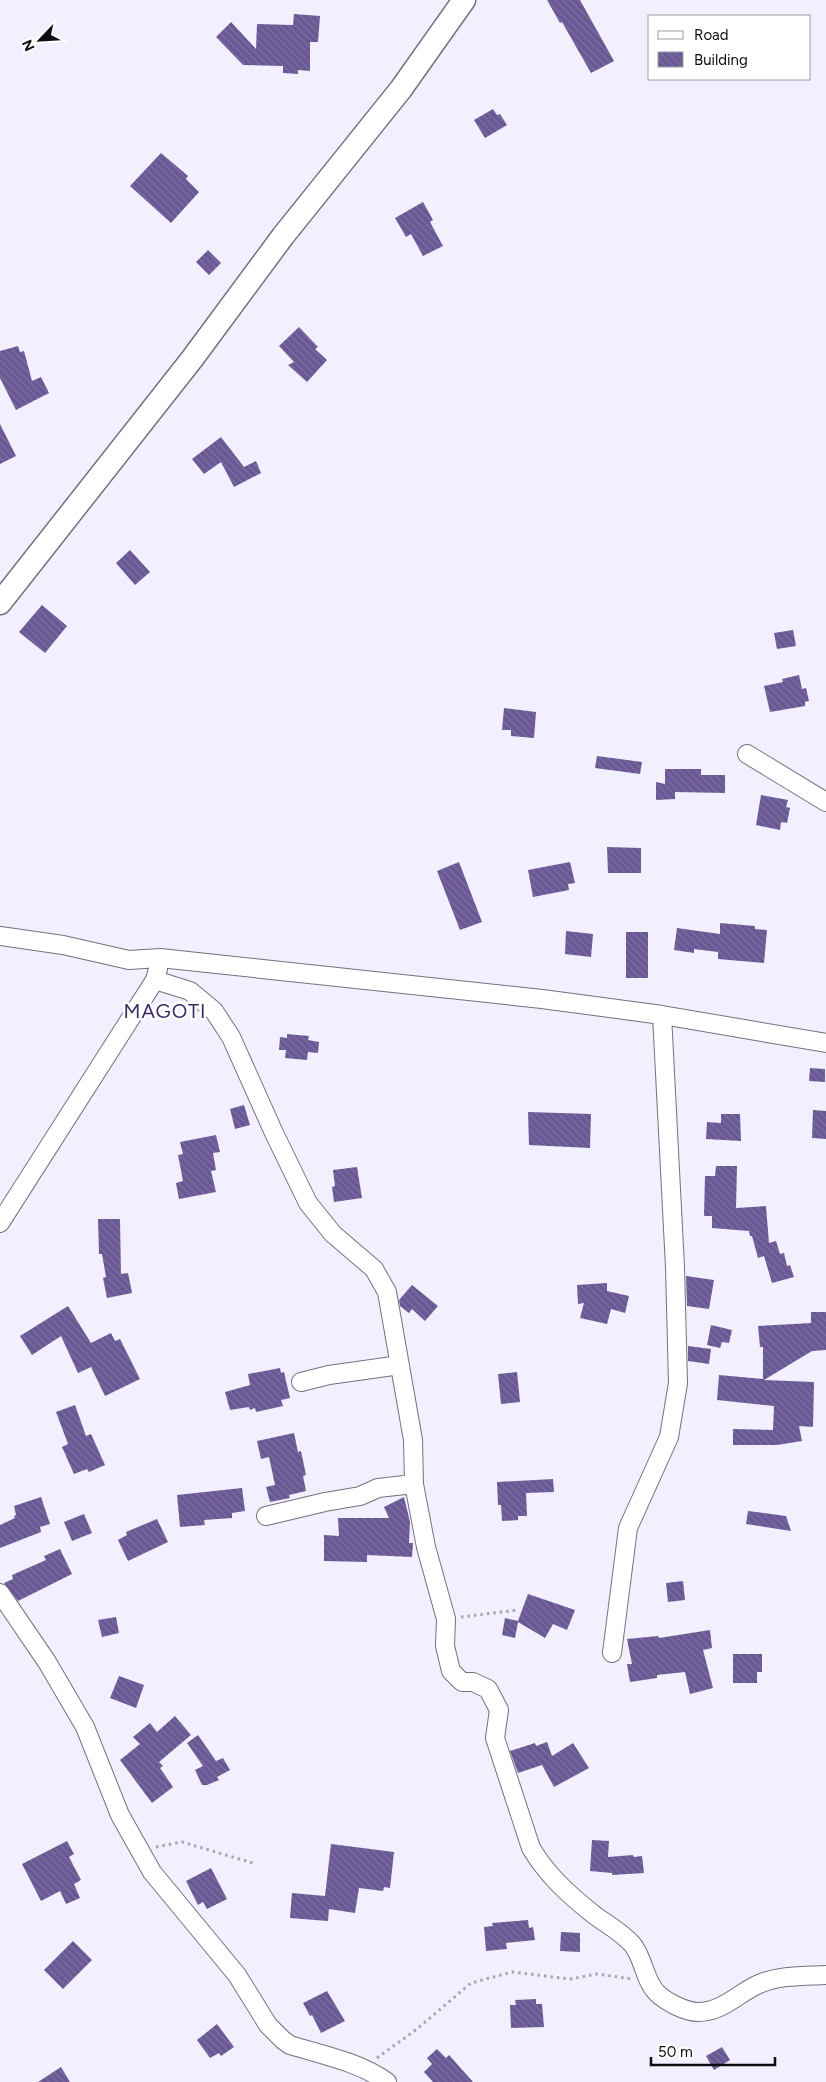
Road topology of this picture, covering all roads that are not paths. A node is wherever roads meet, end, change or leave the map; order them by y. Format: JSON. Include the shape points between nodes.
{"nodes":[{"id":1,"x":464,"y":0,"type":"edge"},
{"id":2,"x":0,"y":603,"type":"edge"},
{"id":3,"x":747,"y":754,"type":"dead end"},
{"id":4,"x":826,"y":802,"type":"edge"},
{"id":5,"x":0,"y":936,"type":"edge"},
{"id":6,"x":160,"y":958,"type":"junction"},
{"id":7,"x":155,"y":980,"type":"junction"},
{"id":8,"x":662,"y":1015,"type":"junction"},
{"id":9,"x":826,"y":1043,"type":"edge"},
{"id":10,"x":0,"y":1222,"type":"edge"},
{"id":11,"x":400,"y":1366,"type":"junction"},
{"id":12,"x":301,"y":1382,"type":"dead end"},
{"id":13,"x":414,"y":1484,"type":"junction"},
{"id":14,"x":266,"y":1516,"type":"dead end"},
{"id":15,"x":0,"y":1593,"type":"edge"},
{"id":16,"x":612,"y":1653,"type":"dead end"},
{"id":17,"x":826,"y":1975,"type":"edge"},
{"id":18,"x":381,"y":2077,"type":"edge"}],
"edges":[{"from":1,"to":2,"type":"street","via":[[401,89],[283,236],[192,359]]},
{"from":3,"to":4,"type":"street"},
{"from":5,"to":6,"type":"street","via":[[63,945],[129,960]]},
{"from":6,"to":7,"type":"street"},
{"from":6,"to":8,"type":"street"},
{"from":7,"to":10,"type":"street"},
{"from":7,"to":11,"type":"street","via":[[190,991],[222,1021],[308,1203],[332,1234],[366,1261],[380,1278],[387,1292]]},
{"from":8,"to":9,"type":"street"},
{"from":8,"to":16,"type":"street","via":[[678,1383],[669,1437],[628,1528]]},
{"from":11,"to":12,"type":"street"},
{"from":11,"to":13,"type":"street","via":[[413,1440]]},
{"from":13,"to":14,"type":"street","via":[[378,1488],[360,1496]]},
{"from":13,"to":17,"type":"street","via":[[426,1547],[446,1619],[445,1646],[451,1671],[462,1682],[473,1682],[488,1689],[499,1710],[494,1738],[531,1848],[552,1878],[634,1946],[655,1991],[690,2011],[720,2008],[762,1983],[780,1978]]},
{"from":15,"to":18,"type":"street","via":[[47,1662],[85,1727],[138,1851],[237,1975],[263,2017],[290,2045],[361,2067]]}]}
